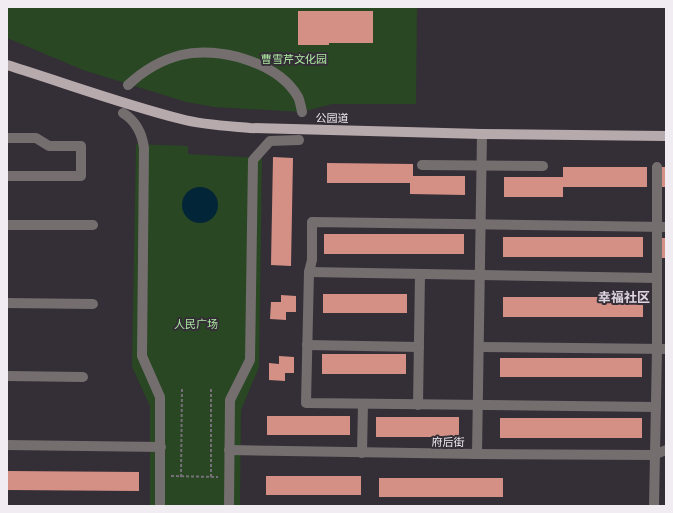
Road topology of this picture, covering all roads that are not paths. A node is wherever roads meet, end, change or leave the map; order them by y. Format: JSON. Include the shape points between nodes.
{"nodes":[{"id":1,"x":7,"y":65,"type":"edge"},
{"id":2,"x":128,"y":85,"type":"dead end"},
{"id":3,"x":123,"y":112,"type":"dead end"},
{"id":4,"x":302,"y":112,"type":"dead end"},
{"id":5,"x":482,"y":134,"type":"junction"},
{"id":6,"x":666,"y":136,"type":"edge"},
{"id":7,"x":7,"y":138,"type":"edge"},
{"id":8,"x":300,"y":140,"type":"dead end"},
{"id":9,"x":422,"y":165,"type":"dead end"},
{"id":10,"x":481,"y":166,"type":"junction"},
{"id":11,"x":543,"y":166,"type":"dead end"},
{"id":12,"x":657,"y":167,"type":"dead end"},
{"id":13,"x":7,"y":176,"type":"edge"},
{"id":14,"x":480,"y":224,"type":"junction"},
{"id":15,"x":7,"y":225,"type":"edge"},
{"id":16,"x":92,"y":225,"type":"dead end"},
{"id":17,"x":661,"y":227,"type":"edge"},
{"id":18,"x":309,"y":272,"type":"junction"},
{"id":19,"x":420,"y":274,"type":"junction"},
{"id":20,"x":480,"y":275,"type":"junction"},
{"id":21,"x":660,"y":283,"type":"edge"},
{"id":22,"x":7,"y":303,"type":"edge"},
{"id":23,"x":92,"y":304,"type":"dead end"},
{"id":24,"x":307,"y":345,"type":"junction"},
{"id":25,"x":419,"y":347,"type":"junction"},
{"id":26,"x":479,"y":347,"type":"junction"},
{"id":27,"x":662,"y":349,"type":"edge"},
{"id":28,"x":7,"y":376,"type":"edge"},
{"id":29,"x":83,"y":377,"type":"dead end"},
{"id":30,"x":363,"y":404,"type":"junction"},
{"id":31,"x":418,"y":405,"type":"junction"},
{"id":32,"x":478,"y":405,"type":"junction"},
{"id":33,"x":656,"y":407,"type":"junction"},
{"id":34,"x":7,"y":445,"type":"edge"},
{"id":35,"x":161,"y":447,"type":"junction"},
{"id":36,"x":229,"y":450,"type":"junction"},
{"id":37,"x":666,"y":450,"type":"edge"},
{"id":38,"x":362,"y":453,"type":"junction"},
{"id":39,"x":477,"y":454,"type":"junction"},
{"id":40,"x":654,"y":455,"type":"junction"},
{"id":41,"x":160,"y":506,"type":"edge"},
{"id":42,"x":229,"y":506,"type":"edge"},
{"id":43,"x":654,"y":506,"type":"edge"}],
"edges":[{"from":1,"to":5,"type":"main road","name":"公园道","via":[[146,109],[182,119],[220,125]]},
{"from":2,"to":4,"type":"street","via":[[145,71],[181,55],[203,52],[224,54],[247,59],[269,70],[287,84],[298,98]]},
{"from":3,"to":35,"type":"street","via":[[131,118],[143,136],[142,356],[160,397]]},
{"from":5,"to":6,"type":"main road","name":"公园道"},
{"from":5,"to":10,"type":"street"},
{"from":7,"to":13,"type":"street","via":[[36,138],[49,146],[81,146],[81,176]]},
{"from":8,"to":36,"type":"street","via":[[270,141],[253,160],[250,360],[230,400]]},
{"from":9,"to":10,"type":"street"},
{"from":10,"to":11,"type":"street"},
{"from":10,"to":14,"type":"street"},
{"from":12,"to":17,"type":"street"},
{"from":14,"to":17,"type":"street"},
{"from":14,"to":18,"type":"street","via":[[312,222],[312,260]]},
{"from":14,"to":20,"type":"street"},
{"from":15,"to":16,"type":"street"},
{"from":17,"to":21,"type":"street"},
{"from":18,"to":19,"type":"street"},
{"from":18,"to":24,"type":"street"},
{"from":19,"to":20,"type":"street"},
{"from":19,"to":25,"type":"street"},
{"from":20,"to":21,"type":"street"},
{"from":20,"to":26,"type":"street"},
{"from":21,"to":27,"type":"street"},
{"from":22,"to":23,"type":"street"},
{"from":24,"to":25,"type":"street"},
{"from":24,"to":30,"type":"street","via":[[306,403]]},
{"from":25,"to":31,"type":"street"},
{"from":26,"to":27,"type":"street"},
{"from":26,"to":32,"type":"street"},
{"from":27,"to":33,"type":"street"},
{"from":28,"to":29,"type":"street"},
{"from":30,"to":31,"type":"street"},
{"from":30,"to":38,"type":"street"},
{"from":31,"to":32,"type":"street"},
{"from":32,"to":33,"type":"street"},
{"from":32,"to":39,"type":"street"},
{"from":33,"to":40,"type":"street"},
{"from":34,"to":35,"type":"street"},
{"from":35,"to":41,"type":"street"},
{"from":36,"to":38,"type":"street","name":"府后街"},
{"from":36,"to":42,"type":"street"},
{"from":37,"to":40,"type":"street","name":"府后街"},
{"from":38,"to":39,"type":"street","name":"府后街"},
{"from":39,"to":40,"type":"street","name":"府后街"},
{"from":40,"to":43,"type":"street"}]}
